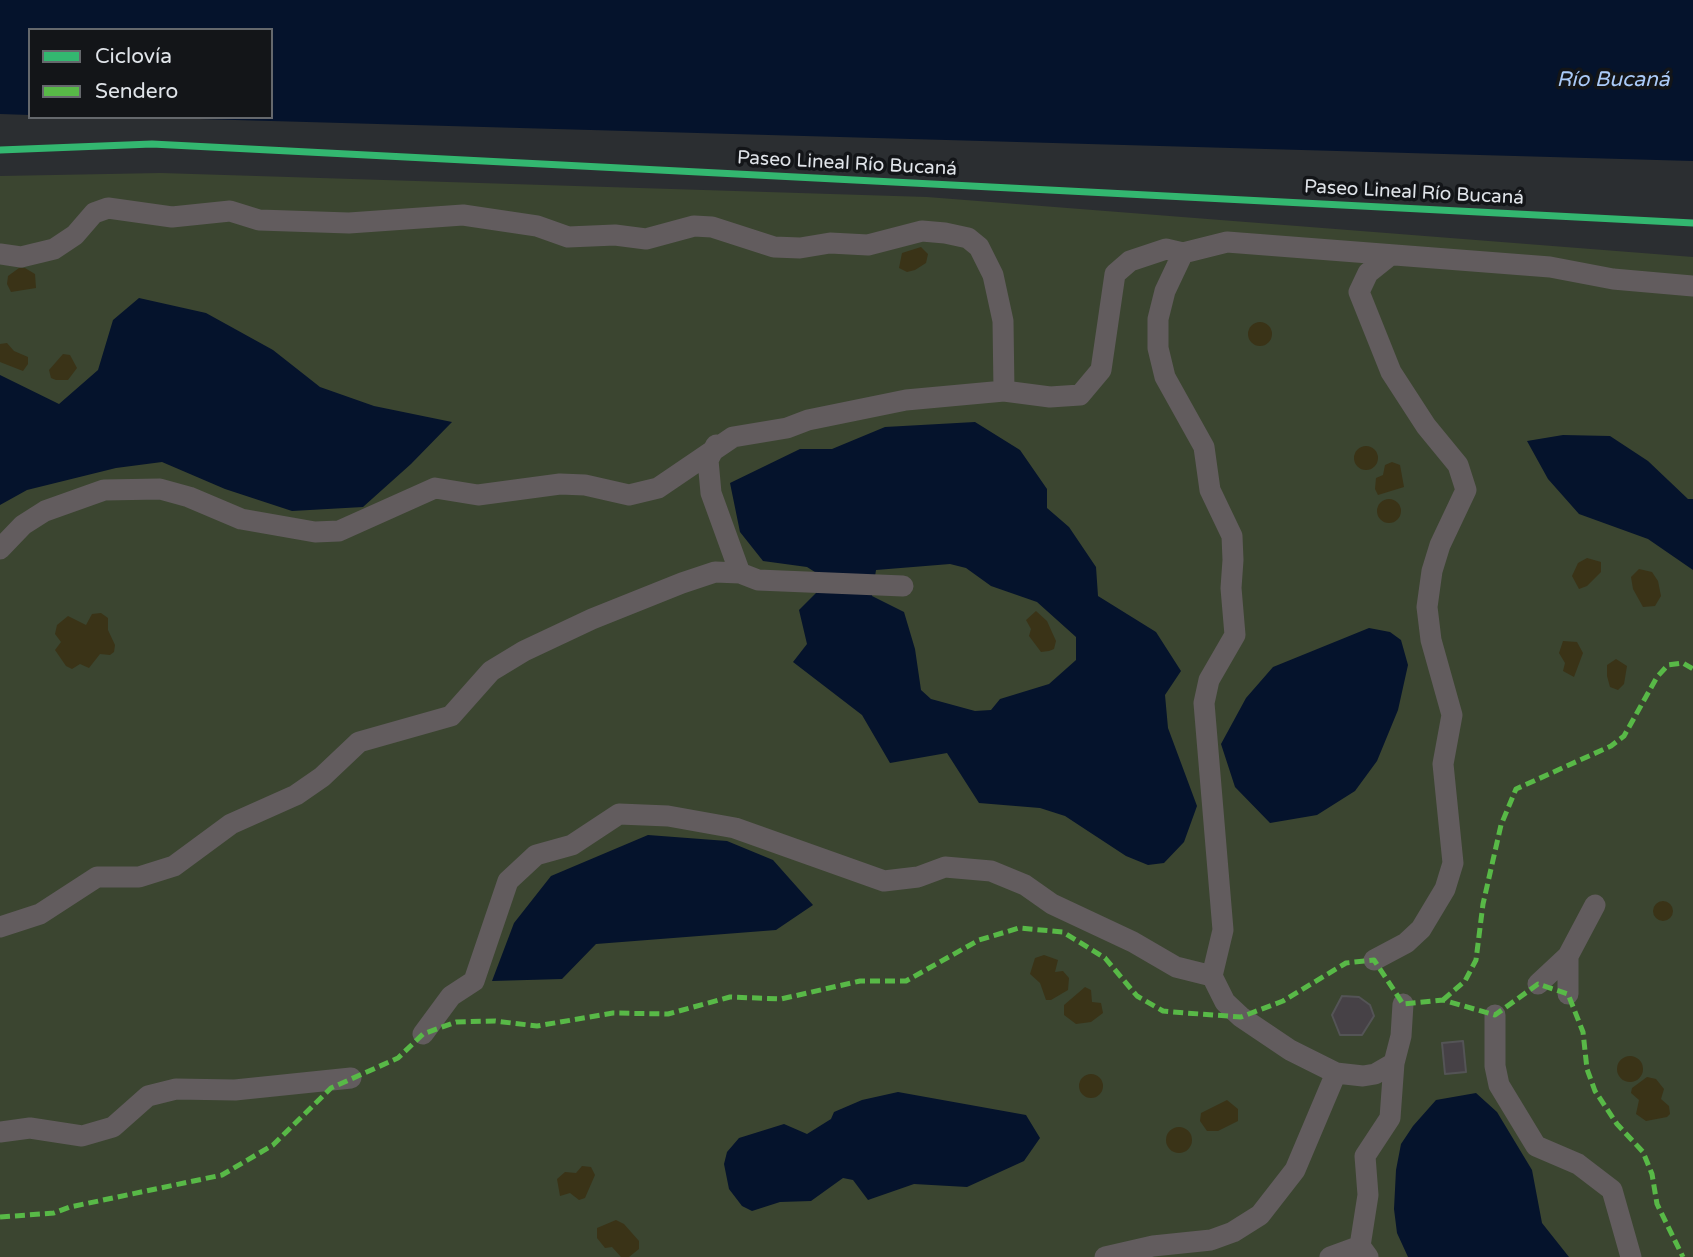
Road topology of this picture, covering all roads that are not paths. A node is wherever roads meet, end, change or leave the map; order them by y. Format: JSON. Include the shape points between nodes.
{"nodes":[{"id":1,"x":1183,"y":253,"type":"junction"},
{"id":2,"x":0,"y":254,"type":"edge"},
{"id":3,"x":1388,"y":257,"type":"junction"},
{"id":4,"x":1693,"y":286,"type":"edge"},
{"id":5,"x":1004,"y":391,"type":"junction"},
{"id":6,"x":716,"y":445,"type":"junction"},
{"id":7,"x":679,"y":475,"type":"junction"},
{"id":8,"x":710,"y":493,"type":"junction"},
{"id":9,"x":0,"y":549,"type":"edge"},
{"id":10,"x":740,"y":573,"type":"junction"},
{"id":11,"x":903,"y":586,"type":"dead end"},
{"id":12,"x":1595,"y":905,"type":"dead end"},
{"id":13,"x":0,"y":928,"type":"edge"},
{"id":14,"x":1568,"y":956,"type":"junction"},
{"id":15,"x":1374,"y":960,"type":"dead end"},
{"id":16,"x":1212,"y":976,"type":"junction"},
{"id":17,"x":1538,"y":984,"type":"dead end"},
{"id":18,"x":1568,"y":994,"type":"dead end"},
{"id":19,"x":1403,"y":1004,"type":"dead end"},
{"id":20,"x":1495,"y":1015,"type":"dead end"},
{"id":21,"x":423,"y":1034,"type":"dead end"},
{"id":22,"x":1394,"y":1063,"type":"junction"},
{"id":23,"x":1336,"y":1073,"type":"junction"},
{"id":24,"x":351,"y":1078,"type":"dead end"},
{"id":25,"x":0,"y":1132,"type":"edge"},
{"id":26,"x":1364,"y":1252,"type":"edge"},
{"id":27,"x":1105,"y":1257,"type":"edge"},
{"id":28,"x":1330,"y":1257,"type":"edge"},
{"id":29,"x":1630,"y":1257,"type":"edge"}],
"edges":[{"from":1,"to":3,"type":"lane","via":[[1227,242]]},
{"from":1,"to":5,"type":"lane","via":[[1166,249],[1130,261],[1115,274],[1101,370],[1080,395],[1050,397]]},
{"from":1,"to":16,"type":"lane","via":[[1165,291],[1158,319],[1158,348],[1165,377],[1204,447],[1210,489],[1232,536],[1233,560],[1235,635],[1209,680],[1204,703],[1223,930]]},
{"from":2,"to":5,"type":"lane","via":[[21,257],[54,249],[75,235],[94,213],[108,208],[172,217],[230,211],[259,220],[349,223],[463,215],[537,226],[568,237],[646,239],[712,226],[774,247],[800,248],[830,243],[868,245],[922,231],[944,233],[968,238],[979,247],[993,275],[1003,321]]},
{"from":3,"to":4,"type":"lane","via":[[1550,267],[1613,279]]},
{"from":3,"to":15,"type":"lane","via":[[1368,274],[1359,292],[1391,372],[1458,465],[1466,490],[1440,545],[1427,607],[1431,640],[1452,715],[1443,764],[1453,863],[1445,889],[1421,929]]},
{"from":5,"to":6,"type":"lane","via":[[906,400],[733,437]]},
{"from":6,"to":7,"type":"lane"},
{"from":6,"to":8,"type":"lane","via":[[708,460]]},
{"from":7,"to":8,"type":"lane"},
{"from":7,"to":9,"type":"lane","via":[[658,488],[629,495],[560,484],[478,495],[435,488],[339,531],[315,532],[241,519],[160,489],[104,490],[45,511]]},
{"from":8,"to":10,"type":"lane"},
{"from":10,"to":11,"type":"lane","via":[[758,580]]},
{"from":10,"to":13,"type":"lane","via":[[715,572],[682,583],[524,651],[491,671],[452,716],[359,742],[296,795],[231,824],[174,866],[139,877],[97,877],[40,915]]},
{"from":12,"to":14,"type":"lane"},
{"from":14,"to":17,"type":"lane"},
{"from":14,"to":18,"type":"lane"},
{"from":16,"to":21,"type":"lane","via":[[1176,967],[991,870],[945,867],[918,877],[884,881],[735,828],[668,816],[619,814],[572,845],[536,855],[508,881],[474,981],[451,996]]},
{"from":16,"to":23,"type":"lane","via":[[1225,1002],[1241,1017]]},
{"from":19,"to":22,"type":"lane"},
{"from":20,"to":29,"type":"lane","via":[[1499,1084],[1536,1146],[1578,1164],[1612,1190]]},
{"from":22,"to":23,"type":"lane","via":[[1375,1074]]},
{"from":22,"to":26,"type":"lane","via":[[1390,1118],[1365,1156]]},
{"from":23,"to":27,"type":"lane","via":[[1295,1170],[1260,1215],[1211,1240]]},
{"from":24,"to":25,"type":"lane","via":[[235,1090],[176,1089],[148,1096],[113,1127],[82,1136],[30,1128]]},
{"from":26,"to":28,"type":"lane"}]}
